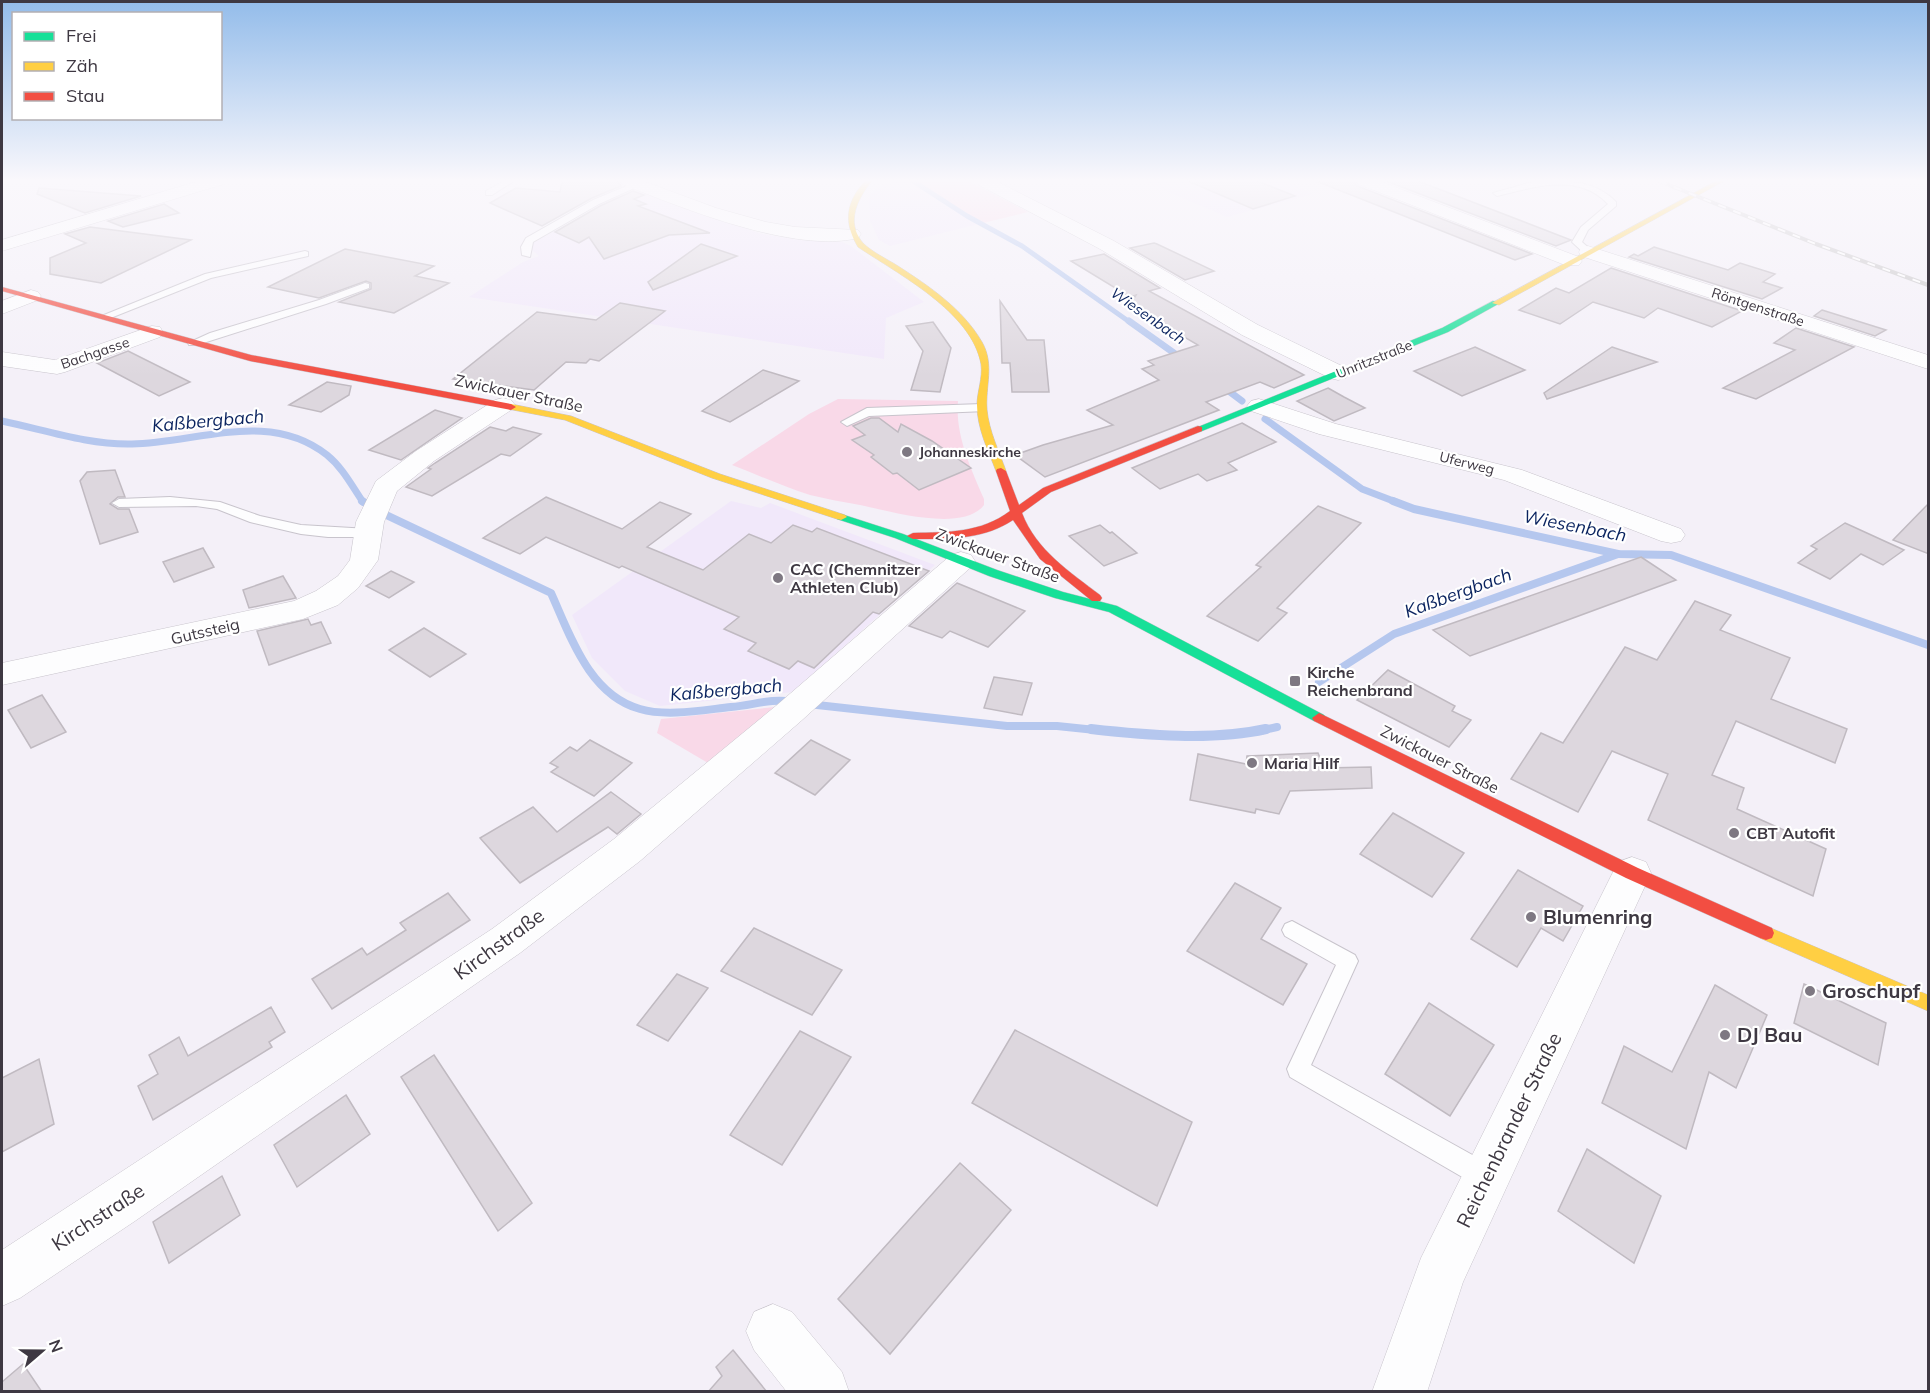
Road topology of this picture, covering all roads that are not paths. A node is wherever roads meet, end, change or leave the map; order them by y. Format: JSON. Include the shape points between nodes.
{"nodes":[{"id":1,"x":526,"y":246,"type":"edge"},
{"id":2,"x":862,"y":246,"type":"edge"},
{"id":3,"x":1107,"y":246,"type":"edge"},
{"id":4,"x":1551,"y":246,"type":"edge"},
{"id":5,"x":1578,"y":246,"type":"edge"},
{"id":6,"x":1599,"y":246,"type":"edge"},
{"id":7,"x":305,"y":255,"type":"dead end"},
{"id":8,"x":527,"y":255,"type":"dead end"},
{"id":9,"x":1580,"y":256,"type":"junction"},
{"id":10,"x":365,"y":286,"type":"dead end"},
{"id":11,"x":2,"y":289,"type":"edge"},
{"id":12,"x":31,"y":296,"type":"junction"},
{"id":13,"x":2,"y":308,"type":"edge"},
{"id":14,"x":104,"y":317,"type":"junction"},
{"id":15,"x":152,"y":332,"type":"junction"},
{"id":16,"x":193,"y":343,"type":"junction"},
{"id":17,"x":2,"y":359,"type":"edge"},
{"id":18,"x":1929,"y":363,"type":"edge"},
{"id":19,"x":1338,"y":373,"type":"junction"},
{"id":20,"x":503,"y":405,"type":"junction"},
{"id":21,"x":1259,"y":406,"type":"junction"},
{"id":22,"x":982,"y":408,"type":"junction"},
{"id":23,"x":847,"y":422,"type":"dead end"},
{"id":24,"x":119,"y":503,"type":"dead end"},
{"id":25,"x":1016,"y":512,"type":"junction"},
{"id":26,"x":373,"y":519,"type":"junction"},
{"id":27,"x":1671,"y":535,"type":"dead end"},
{"id":28,"x":899,"y":536,"type":"junction"},
{"id":29,"x":961,"y":561,"type":"junction"},
{"id":30,"x":1113,"y":609,"type":"junction"},
{"id":31,"x":2,"y":674,"type":"edge"},
{"id":32,"x":1632,"y":873,"type":"junction"},
{"id":33,"x":1292,"y":930,"type":"dead end"},
{"id":34,"x":1929,"y":1003,"type":"edge"},
{"id":35,"x":1486,"y":1176,"type":"junction"},
{"id":36,"x":2,"y":1280,"type":"edge"},
{"id":37,"x":773,"y":1331,"type":"dead end"},
{"id":38,"x":822,"y":1392,"type":"edge"},
{"id":39,"x":1399,"y":1392,"type":"edge"}],
"edges":[{"from":1,"to":8,"type":"lane"},
{"from":2,"to":22,"type":"main road","via":[[948,306],[971,329],[985,365]]},
{"from":3,"to":19,"type":"street","via":[[1250,330]]},
{"from":4,"to":9,"type":"street","name":"Röntgenstraße"},
{"from":5,"to":9,"type":"lane"},
{"from":6,"to":9,"type":"main road","name":"Unritzstraße"},
{"from":7,"to":14,"type":"lane","via":[[208,276]]},
{"from":9,"to":18,"type":"street","name":"Röntgenstraße"},
{"from":9,"to":19,"type":"main road","name":"Unritzstraße","via":[[1445,330]]},
{"from":10,"to":16,"type":"lane","via":[[322,304]]},
{"from":11,"to":12,"type":"main road","name":"Zwickauer Straße"},
{"from":12,"to":13,"type":"street"},
{"from":12,"to":14,"type":"main road","name":"Zwickauer Straße"},
{"from":14,"to":15,"type":"main road","name":"Zwickauer Straße"},
{"from":15,"to":16,"type":"main road","name":"Zwickauer Straße"},
{"from":15,"to":17,"type":"street","name":"Bachgasse","via":[[57,367]]},
{"from":16,"to":20,"type":"main road","name":"Zwickauer Straße","via":[[250,358]]},
{"from":19,"to":21,"type":"main road","name":"Unritzstraße"},
{"from":20,"to":26,"type":"street","name":"Gutssteig","via":[[385,487]]},
{"from":20,"to":28,"type":"main road","name":"Zwickauer Straße","via":[[568,418],[716,476]]},
{"from":21,"to":25,"type":"main road","name":"Unritzstraße","via":[[1047,490]]},
{"from":21,"to":27,"type":"street","name":"Uferweg","via":[[1328,429],[1513,475]]},
{"from":22,"to":23,"type":"lane","via":[[867,412]]},
{"from":22,"to":25,"type":"main road","via":[[996,461]]},
{"from":24,"to":26,"type":"lane","via":[[219,506],[258,520],[332,535]]},
{"from":25,"to":28,"type":"main road","name":"Unritzstraße","via":[[1001,523],[968,534]]},
{"from":25,"to":30,"type":"main road","via":[[1028,537],[1044,557],[1084,591]]},
{"from":26,"to":31,"type":"street","name":"Gutssteig","via":[[364,560],[348,582],[303,609]]},
{"from":28,"to":29,"type":"main road","name":"Zwickauer Straße"},
{"from":29,"to":30,"type":"main road","name":"Zwickauer Straße","via":[[1059,596]]},
{"from":29,"to":36,"type":"street","name":"Kirchstraße","via":[[627,850],[506,941]]},
{"from":30,"to":32,"type":"main road","name":"Zwickauer Straße","via":[[1251,683]]},
{"from":32,"to":34,"type":"main road","name":"Zwickauer Straße"},
{"from":32,"to":35,"type":"street","name":"Reichenbrander Straße"},
{"from":33,"to":35,"type":"lane","via":[[1348,961],[1298,1069]]},
{"from":35,"to":39,"type":"street","name":"Reichenbrander Straße","via":[[1439,1276]]},
{"from":37,"to":38,"type":"street"}]}
